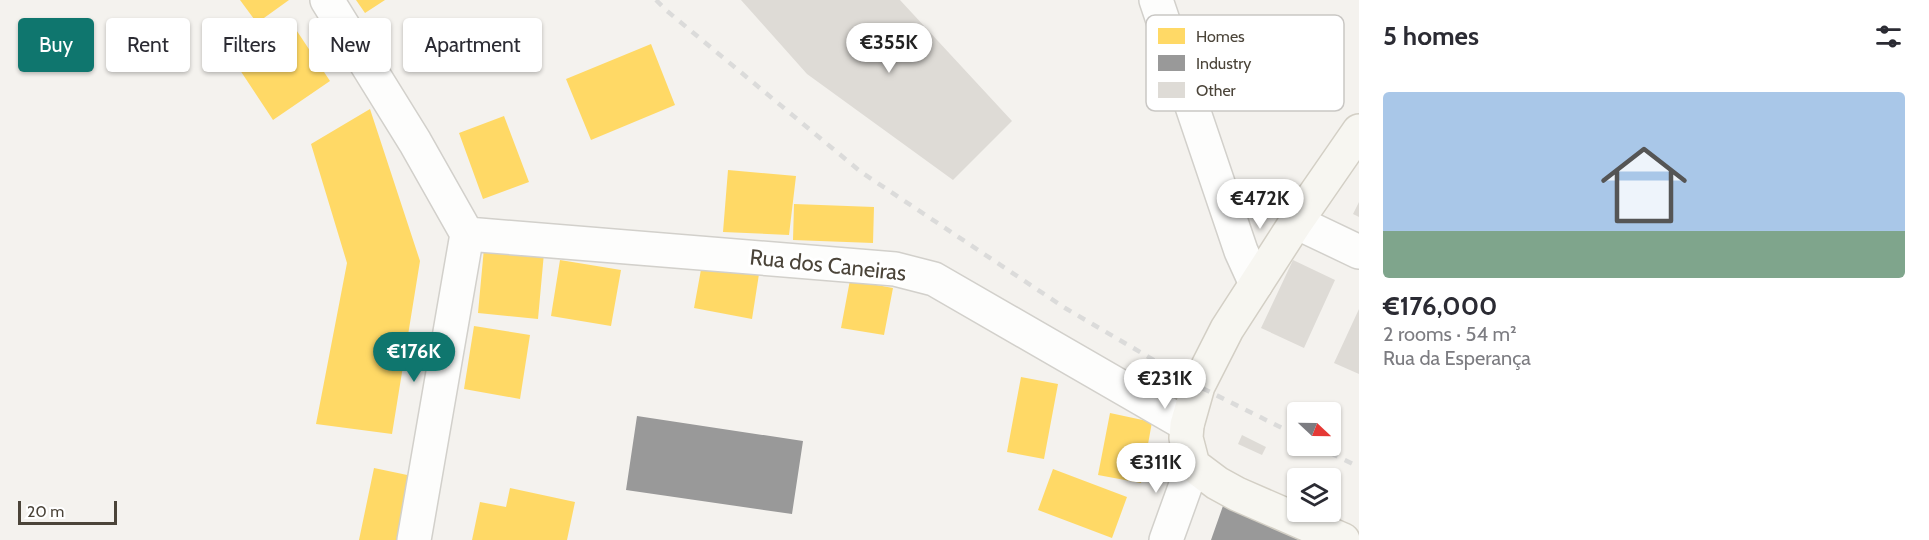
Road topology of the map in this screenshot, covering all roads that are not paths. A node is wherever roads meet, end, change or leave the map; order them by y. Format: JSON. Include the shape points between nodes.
{"nodes":[{"id":1,"x":327,"y":0,"type":"edge"},
{"id":2,"x":1156,"y":0,"type":"edge"},
{"id":3,"x":1161,"y":15,"type":"edge"},
{"id":4,"x":1194,"y":111,"type":"edge"},
{"id":5,"x":1359,"y":131,"type":"edge"},
{"id":6,"x":1296,"y":222,"type":"junction"},
{"id":7,"x":466,"y":234,"type":"junction"},
{"id":8,"x":1359,"y":252,"type":"edge"},
{"id":9,"x":1256,"y":284,"type":"junction"},
{"id":10,"x":1187,"y":425,"type":"junction"},
{"id":11,"x":1193,"y":465,"type":"junction"},
{"id":12,"x":414,"y":540,"type":"edge"},
{"id":13,"x":1166,"y":540,"type":"edge"},
{"id":14,"x":1343,"y":540,"type":"edge"}],
"edges":[{"from":1,"to":7,"type":"street","via":[[415,142]]},
{"from":2,"to":3,"type":"street"},
{"from":4,"to":9,"type":"street"},
{"from":5,"to":6,"type":"main road"},
{"from":6,"to":8,"type":"street"},
{"from":6,"to":9,"type":"main road"},
{"from":7,"to":10,"type":"street","name":"Rua dos Caneiras","via":[[895,269],[934,279]]},
{"from":7,"to":12,"type":"street"},
{"from":9,"to":10,"type":"main road","via":[[1210,360]]},
{"from":10,"to":11,"type":"main road"},
{"from":11,"to":13,"type":"street"},
{"from":11,"to":14,"type":"main road","via":[[1237,494]]}]}
